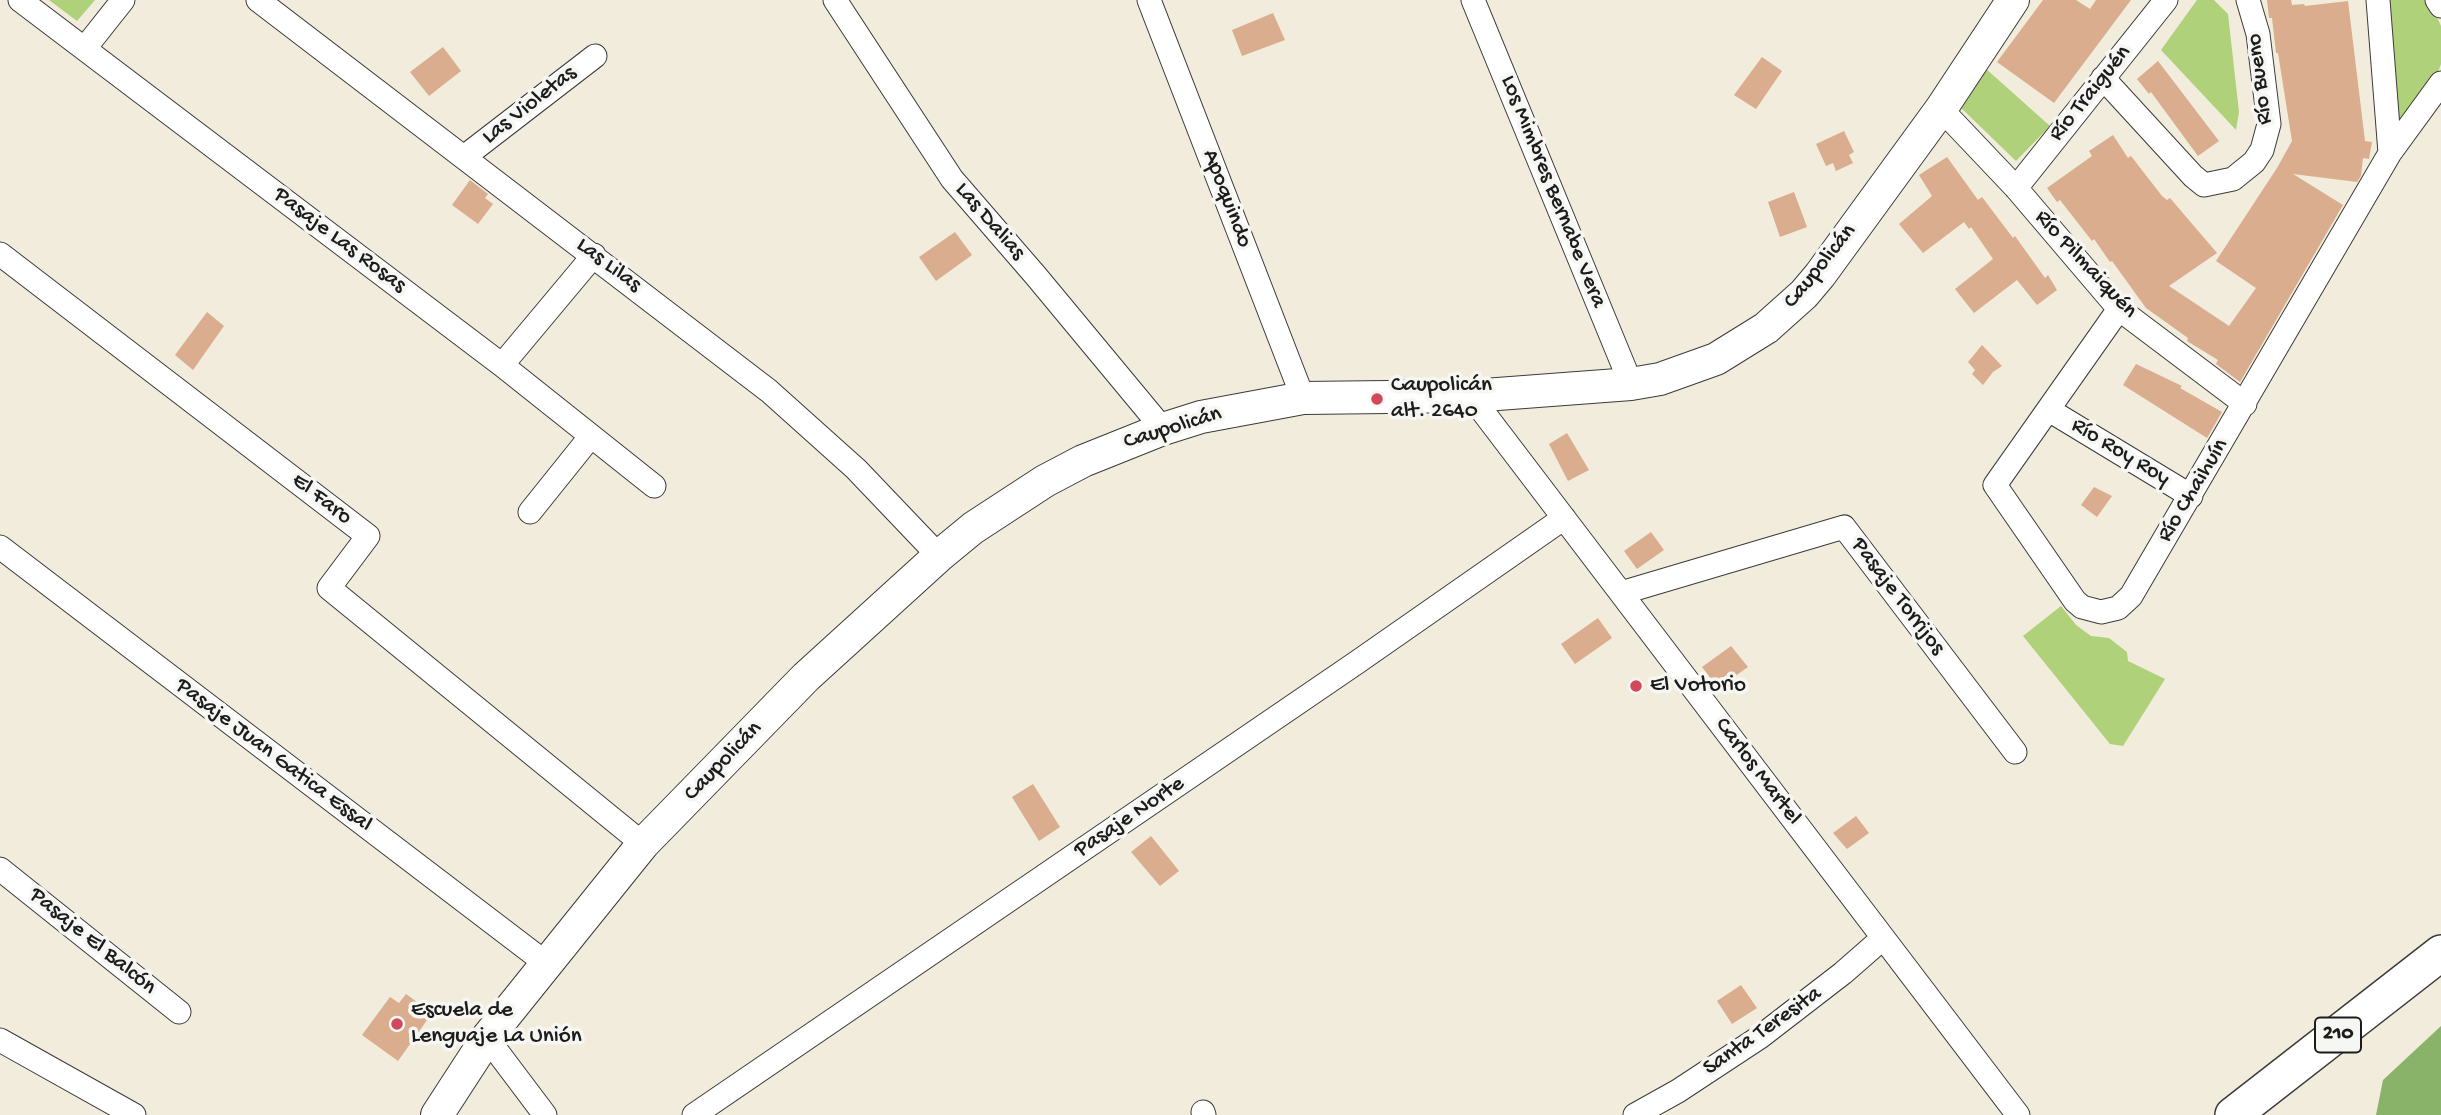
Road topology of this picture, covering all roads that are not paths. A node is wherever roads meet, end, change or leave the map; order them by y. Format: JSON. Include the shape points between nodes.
{"nodes":[{"id":1,"x":20,"y":0,"type":"edge"},
{"id":2,"x":123,"y":0,"type":"edge"},
{"id":3,"x":258,"y":0,"type":"edge"},
{"id":4,"x":835,"y":0,"type":"edge"},
{"id":5,"x":1149,"y":0,"type":"edge"},
{"id":6,"x":1473,"y":0,"type":"edge"},
{"id":7,"x":2014,"y":0,"type":"edge"},
{"id":8,"x":2166,"y":0,"type":"edge"},
{"id":9,"x":2248,"y":0,"type":"edge"},
{"id":10,"x":2378,"y":0,"type":"edge"},
{"id":11,"x":2437,"y":0,"type":"edge"},
{"id":12,"x":2441,"y":6,"type":"edge"},
{"id":13,"x":85,"y":48,"type":"junction"},
{"id":14,"x":595,"y":56,"type":"dead end"},
{"id":15,"x":2103,"y":78,"type":"junction"},
{"id":16,"x":2441,"y":83,"type":"edge"},
{"id":17,"x":1941,"y":109,"type":"junction"},
{"id":18,"x":2390,"y":153,"type":"junction"},
{"id":19,"x":464,"y":157,"type":"junction"},
{"id":20,"x":2015,"y":188,"type":"junction"},
{"id":21,"x":0,"y":254,"type":"edge"},
{"id":22,"x":594,"y":255,"type":"junction"},
{"id":23,"x":2119,"y":309,"type":"junction"},
{"id":24,"x":502,"y":365,"type":"junction"},
{"id":25,"x":1632,"y":384,"type":"junction"},
{"id":26,"x":1471,"y":396,"type":"junction"},
{"id":27,"x":1303,"y":398,"type":"junction"},
{"id":28,"x":2245,"y":404,"type":"junction"},
{"id":29,"x":2049,"y":410,"type":"junction"},
{"id":30,"x":1163,"y":429,"type":"junction"},
{"id":31,"x":591,"y":436,"type":"junction"},
{"id":32,"x":654,"y":485,"type":"dead end"},
{"id":33,"x":2192,"y":496,"type":"junction"},
{"id":34,"x":530,"y":512,"type":"dead end"},
{"id":35,"x":1564,"y":518,"type":"junction"},
{"id":36,"x":0,"y":547,"type":"edge"},
{"id":37,"x":939,"y":556,"type":"junction"},
{"id":38,"x":1621,"y":593,"type":"junction"},
{"id":39,"x":2015,"y":752,"type":"dead end"},
{"id":40,"x":643,"y":844,"type":"junction"},
{"id":41,"x":2,"y":872,"type":"edge"},
{"id":42,"x":1883,"y":938,"type":"junction"},
{"id":43,"x":2441,"y":953,"type":"edge"},
{"id":44,"x":547,"y":964,"type":"junction"},
{"id":45,"x":180,"y":1012,"type":"dead end"},
{"id":46,"x":487,"y":1038,"type":"junction"},
{"id":47,"x":0,"y":1040,"type":"edge"},
{"id":48,"x":134,"y":1115,"type":"edge"},
{"id":49,"x":437,"y":1115,"type":"edge"},
{"id":50,"x":545,"y":1115,"type":"edge"},
{"id":51,"x":694,"y":1115,"type":"edge"},
{"id":52,"x":1635,"y":1115,"type":"edge"},
{"id":53,"x":2018,"y":1115,"type":"edge"},
{"id":54,"x":2233,"y":1115,"type":"edge"}],
"edges":[{"from":1,"to":13,"type":"street","name":"Pasaje Las Rosas"},
{"from":2,"to":13,"type":"street"},
{"from":3,"to":19,"type":"street","name":"Las Lilas"},
{"from":4,"to":30,"type":"street","name":"Las Dalias","via":[[952,179]]},
{"from":5,"to":27,"type":"street","name":"Apoquindo"},
{"from":6,"to":25,"type":"street","name":"Los Mimbres Bernabe Vera"},
{"from":7,"to":17,"type":"street","name":"Caupolicán"},
{"from":8,"to":15,"type":"street","name":"Río Traiguén"},
{"from":9,"to":15,"type":"street","name":"Río Bueno","via":[[2258,34],[2269,124],[2262,150],[2233,179],[2204,185]]},
{"from":10,"to":18,"type":"street"},
{"from":11,"to":12,"type":"street"},
{"from":13,"to":24,"type":"street","name":"Pasaje Las Rosas"},
{"from":14,"to":19,"type":"street","name":"Las Violetas"},
{"from":15,"to":20,"type":"street","name":"Río Traiguén"},
{"from":16,"to":18,"type":"street","name":"Río Chaihuín"},
{"from":17,"to":20,"type":"street","name":"Río Pilmaiquén"},
{"from":17,"to":25,"type":"street","name":"Caupolicán","via":[[1820,275],[1786,312],[1716,359]]},
{"from":18,"to":28,"type":"street","name":"Río Chaihuín"},
{"from":19,"to":22,"type":"street","name":"Las Lilas"},
{"from":20,"to":23,"type":"street","name":"Río Pilmaiquén"},
{"from":21,"to":40,"type":"street","name":"El Faro","via":[[368,536],[329,588]]},
{"from":22,"to":24,"type":"street"},
{"from":22,"to":37,"type":"street","name":"Las Lilas","via":[[795,414],[856,469]]},
{"from":23,"to":28,"type":"street","name":"Río Pilmaiquén"},
{"from":23,"to":29,"type":"street","name":"Río Chaihuín"},
{"from":24,"to":31,"type":"street","name":"Pasaje Las Rosas"},
{"from":25,"to":26,"type":"street","name":"Caupolicán"},
{"from":26,"to":27,"type":"street","name":"Caupolicán"},
{"from":26,"to":35,"type":"street","name":"Carlos Martel"},
{"from":27,"to":30,"type":"street","name":"Caupolicán","via":[[1241,408]]},
{"from":28,"to":33,"type":"street","name":"Río Chaihuín"},
{"from":29,"to":33,"type":"street","name":"Río Roy Roy"},
{"from":29,"to":33,"type":"street","name":"Río Chaihuín","via":[[1995,485],[2082,607],[2101,612],[2125,603]]},
{"from":30,"to":37,"type":"street","name":"Caupolicán","via":[[1045,481]]},
{"from":31,"to":32,"type":"street","name":"Pasaje Las Rosas"},
{"from":31,"to":34,"type":"street"},
{"from":35,"to":38,"type":"street","name":"Carlos Martel"},
{"from":35,"to":51,"type":"street","name":"Pasaje Norte"},
{"from":36,"to":44,"type":"street","name":"Pasaje Juan Gatica Essal"},
{"from":37,"to":40,"type":"street","name":"Caupolicán","via":[[806,677]]},
{"from":38,"to":39,"type":"street","name":"Pasaje Torrijos","via":[[1844,527]]},
{"from":38,"to":42,"type":"street","name":"Carlos Martel"},
{"from":40,"to":44,"type":"street","name":"Caupolicán"},
{"from":41,"to":45,"type":"street","name":"Pasaje El Balcón"},
{"from":42,"to":52,"type":"street","name":"Santa Teresita","via":[[1760,1037]]},
{"from":42,"to":53,"type":"street","name":"Carlos Martel"},
{"from":43,"to":54,"type":"main road","number":"210"},
{"from":44,"to":46,"type":"street","name":"Caupolicán"},
{"from":46,"to":49,"type":"street","name":"Caupolicán"},
{"from":46,"to":50,"type":"street"},
{"from":47,"to":48,"type":"street"}]}
